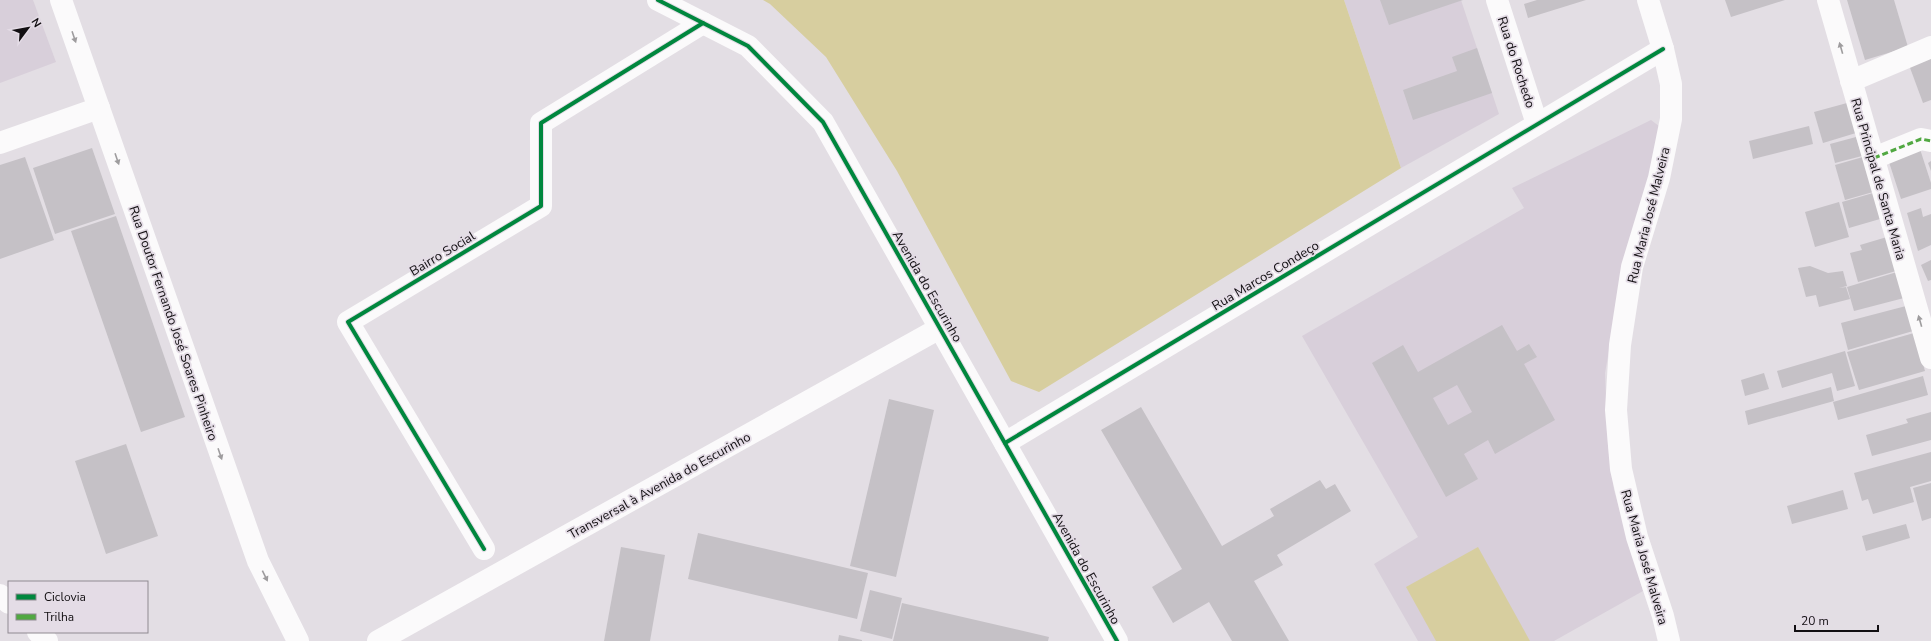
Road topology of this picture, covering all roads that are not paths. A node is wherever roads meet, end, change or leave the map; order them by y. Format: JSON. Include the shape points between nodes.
{"nodes":[{"id":1,"x":61,"y":0,"type":"edge"},
{"id":2,"x":658,"y":0,"type":"edge"},
{"id":3,"x":1497,"y":0,"type":"edge"},
{"id":4,"x":1648,"y":0,"type":"edge"},
{"id":5,"x":1828,"y":0,"type":"edge"},
{"id":6,"x":703,"y":23,"type":"junction"},
{"id":7,"x":1931,"y":47,"type":"edge"},
{"id":8,"x":1663,"y":49,"type":"junction"},
{"id":9,"x":1851,"y":81,"type":"junction"},
{"id":10,"x":99,"y":108,"type":"junction"},
{"id":11,"x":1537,"y":124,"type":"junction"},
{"id":12,"x":1931,"y":141,"type":"edge"},
{"id":13,"x":0,"y":143,"type":"edge"},
{"id":14,"x":1874,"y":158,"type":"junction"},
{"id":15,"x":940,"y":328,"type":"junction"},
{"id":16,"x":1931,"y":358,"type":"edge"},
{"id":17,"x":1004,"y":442,"type":"junction"},
{"id":18,"x":484,"y":549,"type":"dead end"},
{"id":19,"x":0,"y":595,"type":"edge"},
{"id":20,"x":8,"y":603,"type":"edge"},
{"id":21,"x":39,"y":633,"type":"edge"},
{"id":22,"x":48,"y":641,"type":"edge"},
{"id":23,"x":298,"y":641,"type":"edge"},
{"id":24,"x":378,"y":641,"type":"edge"},
{"id":25,"x":1117,"y":641,"type":"edge"},
{"id":26,"x":1669,"y":641,"type":"edge"}],
"edges":[{"from":1,"to":10,"type":"street","name":"Rua Doutor Fernando José Soares Pinheiro","one_way":true},
{"from":2,"to":6,"type":"street","name":"Avenida do Escurinho"},
{"from":3,"to":11,"type":"street","name":"Rua do Rochedo"},
{"from":4,"to":8,"type":"street","name":"Rua Maria José Malveira"},
{"from":9,"to":5,"type":"street","name":"Rua Principal de Santa Maria","one_way":true},
{"from":6,"to":15,"type":"street","name":"Avenida do Escurinho","via":[[748,46],[823,122]]},
{"from":6,"to":18,"type":"street","name":"Bairro Social","via":[[541,123],[541,206],[348,322]]},
{"from":7,"to":9,"type":"street"},
{"from":8,"to":11,"type":"street","name":"Rua Marcos Condeço"},
{"from":8,"to":26,"type":"street","name":"Rua Maria José Malveira","via":[[1671,84],[1671,119],[1659,178],[1632,267],[1620,345],[1616,410],[1620,469],[1637,537]]},
{"from":9,"to":14,"type":"street","name":"Rua Principal de Santa Maria"},
{"from":10,"to":13,"type":"street"},
{"from":10,"to":23,"type":"street","name":"Rua Doutor Fernando José Soares Pinheiro","one_way":true,"via":[[258,561]]},
{"from":11,"to":17,"type":"street","name":"Rua Marcos Condeço"},
{"from":12,"to":14,"type":"street","via":[[1921,139]]},
{"from":16,"to":14,"type":"street","name":"Rua Principal de Santa Maria","one_way":true},
{"from":15,"to":17,"type":"street","name":"Avenida do Escurinho"},
{"from":15,"to":24,"type":"street","name":"Transversal à Avenida do Escurinho"},
{"from":17,"to":25,"type":"street","name":"Avenida do Escurinho"},
{"from":19,"to":20,"type":"street"},
{"from":21,"to":22,"type":"street"}]}
